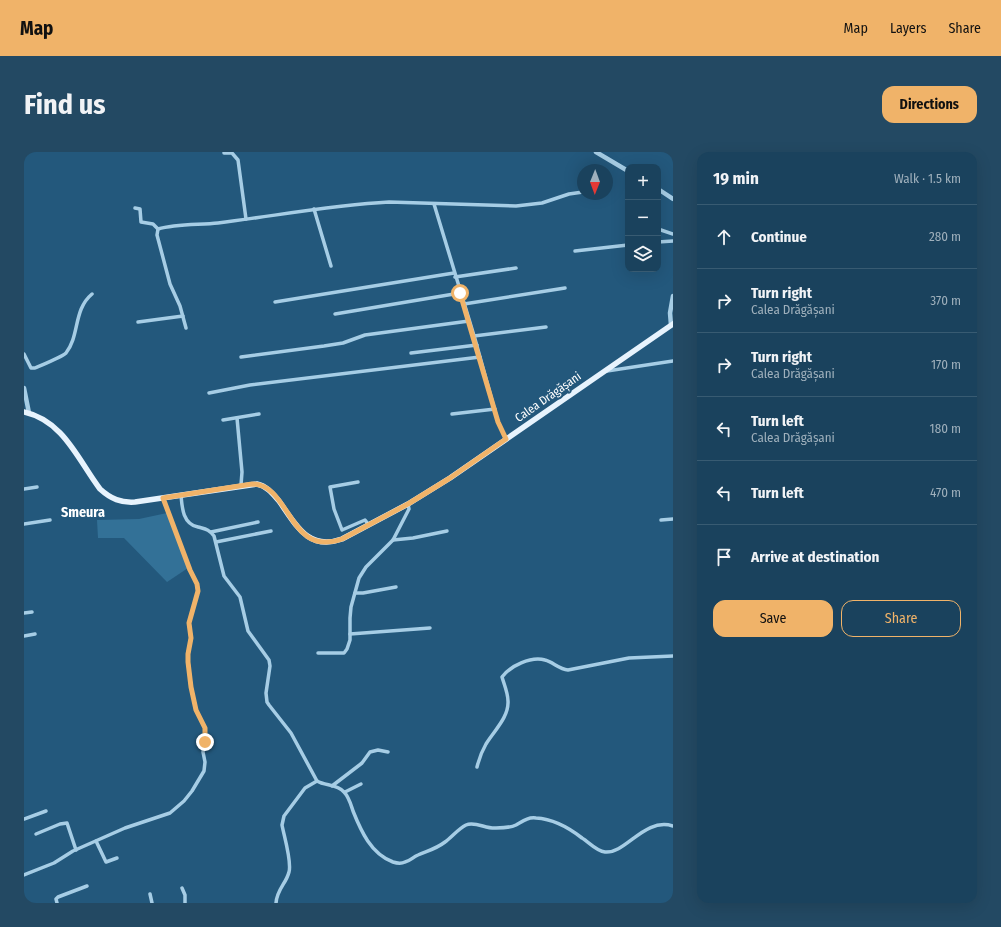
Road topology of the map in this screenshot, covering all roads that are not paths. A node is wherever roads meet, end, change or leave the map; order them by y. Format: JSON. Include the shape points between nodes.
{"nodes":[{"id":1,"x":596,"y":152,"type":"edge"},
{"id":2,"x":224,"y":153,"type":"edge"},
{"id":3,"x":625,"y":169,"type":"edge"},
{"id":4,"x":661,"y":191,"type":"edge"},
{"id":5,"x":577,"y":193,"type":"edge"},
{"id":6,"x":673,"y":199,"type":"edge"},
{"id":7,"x":434,"y":204,"type":"junction"},
{"id":8,"x":135,"y":208,"type":"dead end"},
{"id":9,"x":314,"y":209,"type":"junction"},
{"id":10,"x":246,"y":218,"type":"junction"},
{"id":11,"x":158,"y":229,"type":"junction"},
{"id":12,"x":661,"y":231,"type":"edge"},
{"id":13,"x":673,"y":234,"type":"edge"},
{"id":14,"x":673,"y":241,"type":"edge"},
{"id":15,"x":661,"y":242,"type":"edge"},
{"id":16,"x":625,"y":245,"type":"edge"},
{"id":17,"x":575,"y":251,"type":"dead end"},
{"id":18,"x":331,"y":266,"type":"dead end"},
{"id":19,"x":516,"y":268,"type":"dead end"},
{"id":20,"x":455,"y":275,"type":"junction"},
{"id":21,"x":565,"y":288,"type":"dead end"},
{"id":22,"x":460,"y":293,"type":"junction"},
{"id":23,"x":92,"y":294,"type":"dead end"},
{"id":24,"x":673,"y":296,"type":"edge"},
{"id":25,"x":275,"y":302,"type":"dead end"},
{"id":26,"x":464,"y":304,"type":"junction"},
{"id":27,"x":335,"y":314,"type":"dead end"},
{"id":28,"x":183,"y":316,"type":"junction"},
{"id":29,"x":469,"y":321,"type":"junction"},
{"id":30,"x":138,"y":322,"type":"dead end"},
{"id":31,"x":672,"y":324,"type":"edge"},
{"id":32,"x":186,"y":328,"type":"dead end"},
{"id":33,"x":546,"y":328,"type":"dead end"},
{"id":34,"x":474,"y":336,"type":"junction"},
{"id":35,"x":477,"y":345,"type":"junction"},
{"id":36,"x":411,"y":353,"type":"dead end"},
{"id":37,"x":24,"y":354,"type":"edge"},
{"id":38,"x":241,"y":357,"type":"dead end"},
{"id":39,"x":480,"y":357,"type":"junction"},
{"id":40,"x":673,"y":361,"type":"edge"},
{"id":41,"x":605,"y":371,"type":"junction"},
{"id":42,"x":24,"y":388,"type":"edge"},
{"id":43,"x":209,"y":393,"type":"dead end"},
{"id":44,"x":495,"y":409,"type":"junction"},
{"id":45,"x":26,"y":412,"type":"edge"},
{"id":46,"x":259,"y":414,"type":"dead end"},
{"id":47,"x":452,"y":414,"type":"dead end"},
{"id":48,"x":237,"y":418,"type":"junction"},
{"id":49,"x":223,"y":420,"type":"dead end"},
{"id":50,"x":506,"y":439,"type":"junction"},
{"id":51,"x":358,"y":482,"type":"dead end"},
{"id":52,"x":241,"y":485,"type":"junction"},
{"id":53,"x":37,"y":487,"type":"dead end"},
{"id":54,"x":24,"y":489,"type":"edge"},
{"id":55,"x":181,"y":496,"type":"junction"},
{"id":56,"x":163,"y":498,"type":"junction"},
{"id":57,"x":408,"y":504,"type":"junction"},
{"id":58,"x":673,"y":519,"type":"edge"},
{"id":59,"x":50,"y":520,"type":"dead end"},
{"id":60,"x":661,"y":520,"type":"dead end"},
{"id":61,"x":258,"y":522,"type":"dead end"},
{"id":62,"x":24,"y":524,"type":"edge"},
{"id":63,"x":369,"y":525,"type":"junction"},
{"id":64,"x":271,"y":531,"type":"dead end"},
{"id":65,"x":447,"y":531,"type":"dead end"},
{"id":66,"x":211,"y":532,"type":"junction"},
{"id":67,"x":393,"y":540,"type":"junction"},
{"id":68,"x":216,"y":542,"type":"junction"},
{"id":69,"x":396,"y":587,"type":"dead end"},
{"id":70,"x":355,"y":593,"type":"junction"},
{"id":71,"x":32,"y":612,"type":"dead end"},
{"id":72,"x":24,"y":613,"type":"edge"},
{"id":73,"x":430,"y":628,"type":"dead end"},
{"id":74,"x":35,"y":634,"type":"dead end"},
{"id":75,"x":350,"y":634,"type":"junction"},
{"id":76,"x":24,"y":636,"type":"edge"},
{"id":77,"x":318,"y":653,"type":"dead end"},
{"id":78,"x":673,"y":656,"type":"edge"},
{"id":79,"x":388,"y":752,"type":"dead end"},
{"id":80,"x":477,"y":767,"type":"dead end"},
{"id":81,"x":317,"y":781,"type":"junction"},
{"id":82,"x":361,"y":784,"type":"dead end"},
{"id":83,"x":332,"y":786,"type":"junction"},
{"id":84,"x":345,"y":792,"type":"junction"},
{"id":85,"x":46,"y":811,"type":"dead end"},
{"id":86,"x":24,"y":819,"type":"edge"},
{"id":87,"x":673,"y":826,"type":"edge"},
{"id":88,"x":36,"y":834,"type":"dead end"},
{"id":89,"x":96,"y":841,"type":"junction"},
{"id":90,"x":76,"y":850,"type":"junction"},
{"id":91,"x":116,"y":858,"type":"dead end"},
{"id":92,"x":24,"y":875,"type":"edge"},
{"id":93,"x":87,"y":886,"type":"dead end"},
{"id":94,"x":182,"y":888,"type":"dead end"},
{"id":95,"x":150,"y":894,"type":"dead end"},
{"id":96,"x":56,"y":903,"type":"edge"},
{"id":97,"x":152,"y":903,"type":"edge"},
{"id":98,"x":185,"y":903,"type":"edge"},
{"id":99,"x":276,"y":903,"type":"edge"}],
"edges":[{"from":1,"to":3,"type":"street"},
{"from":2,"to":10,"type":"street","via":[[232,152],[238,160]]},
{"from":4,"to":6,"type":"street"},
{"from":5,"to":7,"type":"street","via":[[542,203],[516,206]]},
{"from":7,"to":9,"type":"street","via":[[389,202]]},
{"from":7,"to":20,"type":"street"},
{"from":8,"to":11,"type":"street","via":[[140,209],[141,222],[153,224]]},
{"from":9,"to":10,"type":"street"},
{"from":9,"to":18,"type":"street"},
{"from":10,"to":11,"type":"street"},
{"from":11,"to":28,"type":"street","via":[[157,236],[170,284]]},
{"from":12,"to":13,"type":"street"},
{"from":14,"to":15,"type":"street"},
{"from":16,"to":17,"type":"street"},
{"from":19,"to":20,"type":"street"},
{"from":20,"to":22,"type":"street"},
{"from":20,"to":25,"type":"street"},
{"from":21,"to":26,"type":"street"},
{"from":22,"to":26,"type":"street"},
{"from":22,"to":27,"type":"street"},
{"from":23,"to":37,"type":"street","via":[[86,299],[80,311],[74,336],[65,354],[30,368]]},
{"from":24,"to":31,"type":"street","via":[[670,313]]},
{"from":26,"to":29,"type":"street"},
{"from":28,"to":30,"type":"street"},
{"from":28,"to":32,"type":"street"},
{"from":29,"to":34,"type":"street"},
{"from":29,"to":38,"type":"street","via":[[365,335],[343,343]]},
{"from":31,"to":41,"type":"main road","name":"Calea Drăgășani"},
{"from":33,"to":34,"type":"street"},
{"from":34,"to":35,"type":"street"},
{"from":35,"to":36,"type":"street"},
{"from":35,"to":39,"type":"street"},
{"from":39,"to":43,"type":"street","via":[[250,385]]},
{"from":39,"to":44,"type":"street"},
{"from":40,"to":41,"type":"street"},
{"from":41,"to":50,"type":"main road","name":"Calea Drăgășani"},
{"from":42,"to":45,"type":"street"},
{"from":44,"to":47,"type":"street"},
{"from":44,"to":50,"type":"street"},
{"from":45,"to":56,"type":"main road","name":"Calea Drăgășani","via":[[55,427],[65,437],[100,489],[110,497],[127,503]]},
{"from":46,"to":48,"type":"street"},
{"from":48,"to":49,"type":"street"},
{"from":48,"to":52,"type":"street"},
{"from":50,"to":57,"type":"main road","name":"Calea Drăgășani"},
{"from":51,"to":63,"type":"street","via":[[330,487],[334,509],[342,530],[365,520]]},
{"from":52,"to":55,"type":"main road","name":"Calea Drăgășani"},
{"from":52,"to":63,"type":"main road","name":"Calea Drăgășani","via":[[257,484],[266,487],[302,533],[311,540],[332,543]]},
{"from":53,"to":54,"type":"street"},
{"from":55,"to":56,"type":"main road","name":"Calea Drăgășani"},
{"from":55,"to":66,"type":"street","via":[[186,519],[194,526]]},
{"from":56,"to":89,"type":"street","via":[[197,584],[198,591],[189,623],[191,638],[188,662],[196,710],[205,728],[204,771],[184,801],[170,813]]},
{"from":57,"to":63,"type":"main road","name":"Calea Drăgășani"},
{"from":57,"to":67,"type":"street","via":[[409,509]]},
{"from":58,"to":60,"type":"street"},
{"from":59,"to":62,"type":"street"},
{"from":61,"to":66,"type":"street"},
{"from":64,"to":68,"type":"street"},
{"from":65,"to":67,"type":"street"},
{"from":66,"to":68,"type":"street"},
{"from":67,"to":70,"type":"street","via":[[361,572]]},
{"from":68,"to":81,"type":"street","via":[[221,570],[240,598],[246,627],[269,660],[267,702],[291,733]]},
{"from":69,"to":70,"type":"street"},
{"from":70,"to":75,"type":"street"},
{"from":71,"to":72,"type":"street"},
{"from":73,"to":75,"type":"street"},
{"from":74,"to":76,"type":"street"},
{"from":75,"to":77,"type":"street","via":[[349,645],[344,653]]},
{"from":78,"to":80,"type":"street","via":[[629,658],[568,670],[543,659],[532,660],[512,668],[502,677],[508,695],[507,709],[486,745]]},
{"from":79,"to":83,"type":"street","via":[[370,752],[362,763]]},
{"from":81,"to":83,"type":"street"},
{"from":81,"to":99,"type":"street","via":[[305,788],[282,821],[290,870],[278,890]]},
{"from":82,"to":84,"type":"street"},
{"from":83,"to":84,"type":"street"},
{"from":84,"to":87,"type":"street","via":[[364,836],[377,852],[395,863],[405,862],[433,850],[471,824],[494,829],[511,827],[531,817],[542,818],[565,826],[600,850],[609,852],[646,829],[666,824]]},
{"from":85,"to":86,"type":"street"},
{"from":88,"to":90,"type":"street","via":[[66,822]]},
{"from":89,"to":90,"type":"street"},
{"from":89,"to":91,"type":"street","via":[[106,862]]},
{"from":90,"to":92,"type":"street","via":[[54,863]]},
{"from":93,"to":96,"type":"street","via":[[58,897]]},
{"from":94,"to":98,"type":"street"},
{"from":95,"to":97,"type":"street"}]}
